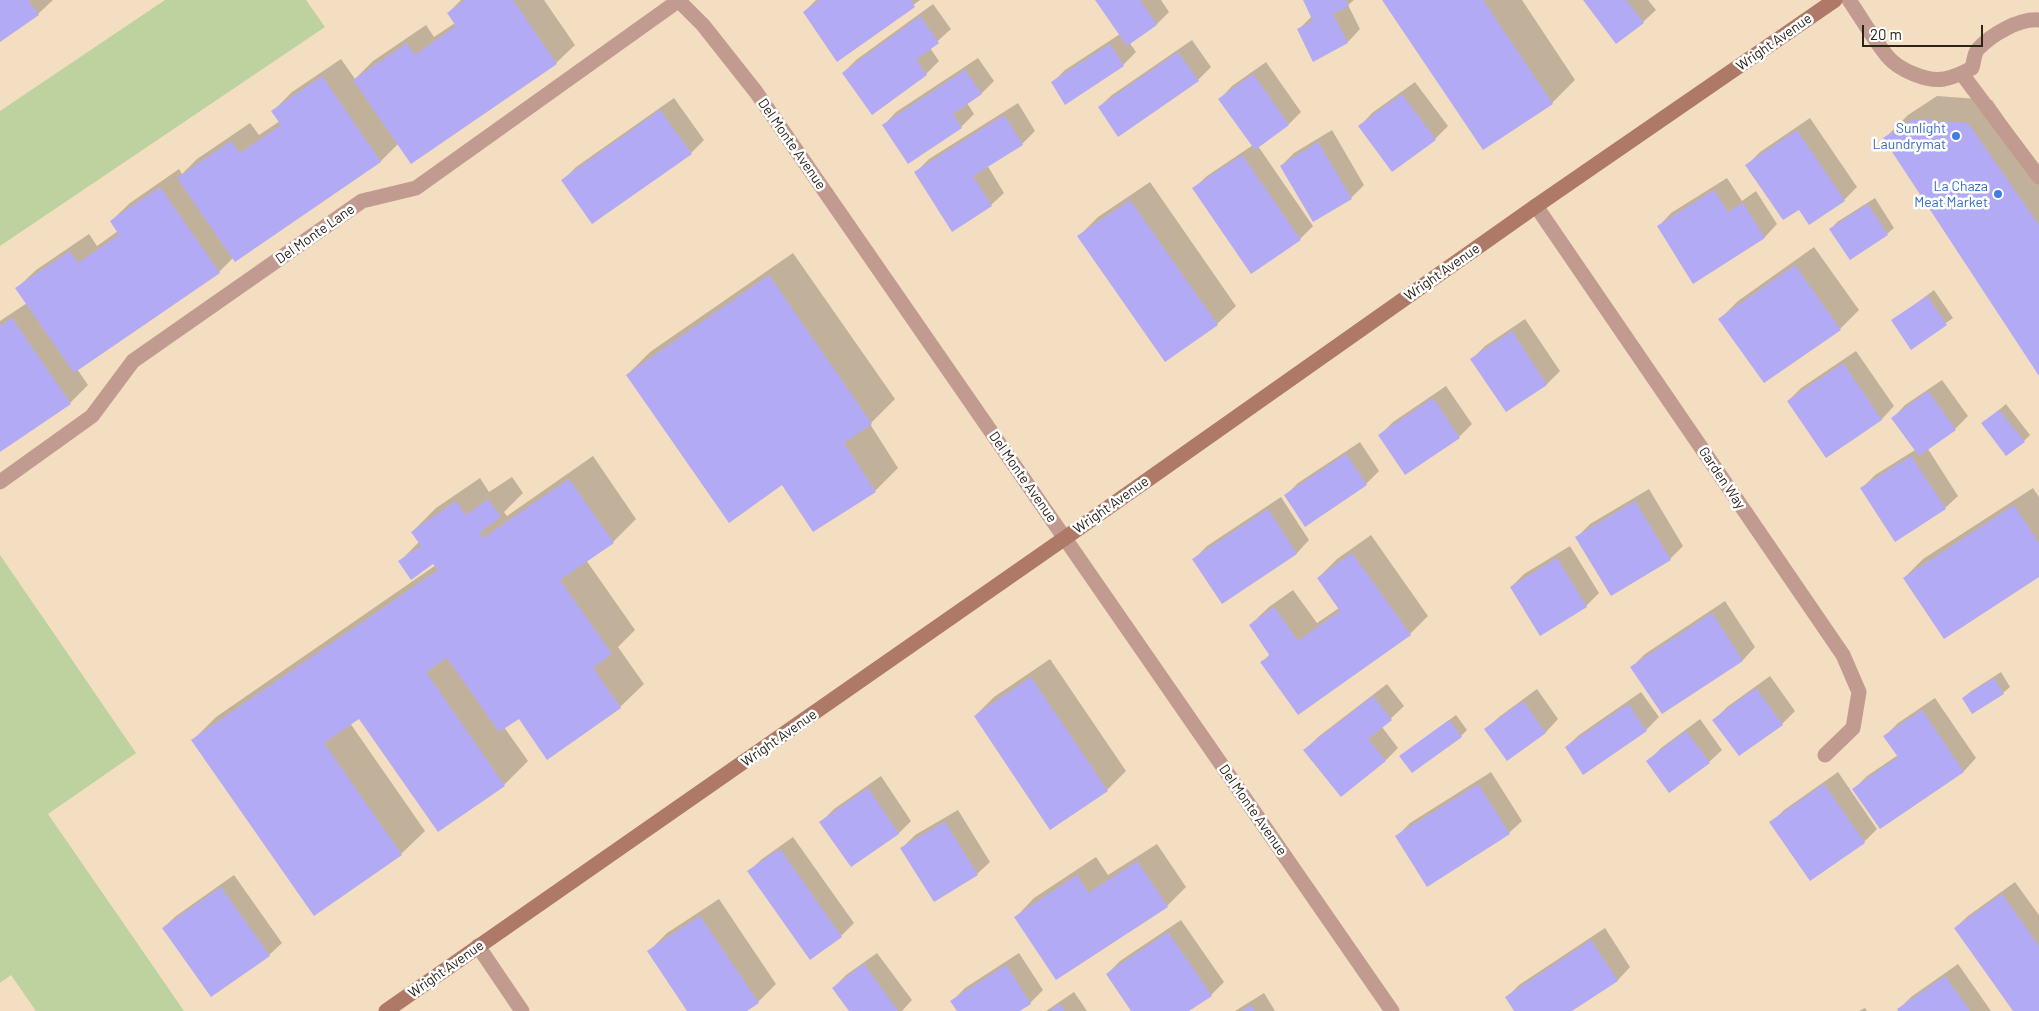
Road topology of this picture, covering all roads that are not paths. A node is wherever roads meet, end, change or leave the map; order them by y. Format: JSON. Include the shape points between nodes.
{"nodes":[{"id":1,"x":678,"y":0,"type":"edge"},
{"id":2,"x":1835,"y":0,"type":"edge"},
{"id":3,"x":1849,"y":0,"type":"edge"},
{"id":4,"x":2039,"y":20,"type":"edge"},
{"id":5,"x":1962,"y":74,"type":"junction"},
{"id":6,"x":2039,"y":178,"type":"edge"},
{"id":7,"x":1536,"y":206,"type":"junction"},
{"id":8,"x":0,"y":482,"type":"edge"},
{"id":9,"x":1065,"y":538,"type":"junction"},
{"id":10,"x":1825,"y":755,"type":"dead end"},
{"id":11,"x":478,"y":946,"type":"junction"},
{"id":12,"x":386,"y":1011,"type":"edge"},
{"id":13,"x":522,"y":1011,"type":"edge"},
{"id":14,"x":1392,"y":1011,"type":"edge"}],
"edges":[{"from":1,"to":8,"type":"street","name":"Del Monte Lane","via":[[416,188],[362,201],[133,361],[92,416]]},
{"from":1,"to":9,"type":"street","name":"Del Monte Avenue","via":[[756,92]]},
{"from":2,"to":7,"type":"street","name":"Wright Avenue"},
{"from":3,"to":5,"type":"street","via":[[1889,59],[1926,78],[1942,80]]},
{"from":4,"to":5,"type":"street","via":[[2011,27],[1991,39],[1977,50],[1972,68]]},
{"from":5,"to":6,"type":"street"},
{"from":7,"to":9,"type":"street","name":"Wright Avenue"},
{"from":7,"to":10,"type":"street","name":"Garden Way","via":[[1843,655],[1859,692],[1853,728]]},
{"from":9,"to":11,"type":"street","name":"Wright Avenue"},
{"from":9,"to":14,"type":"street","name":"Del Monte Avenue"},
{"from":11,"to":12,"type":"street","name":"Wright Avenue"},
{"from":11,"to":13,"type":"street"}]}
